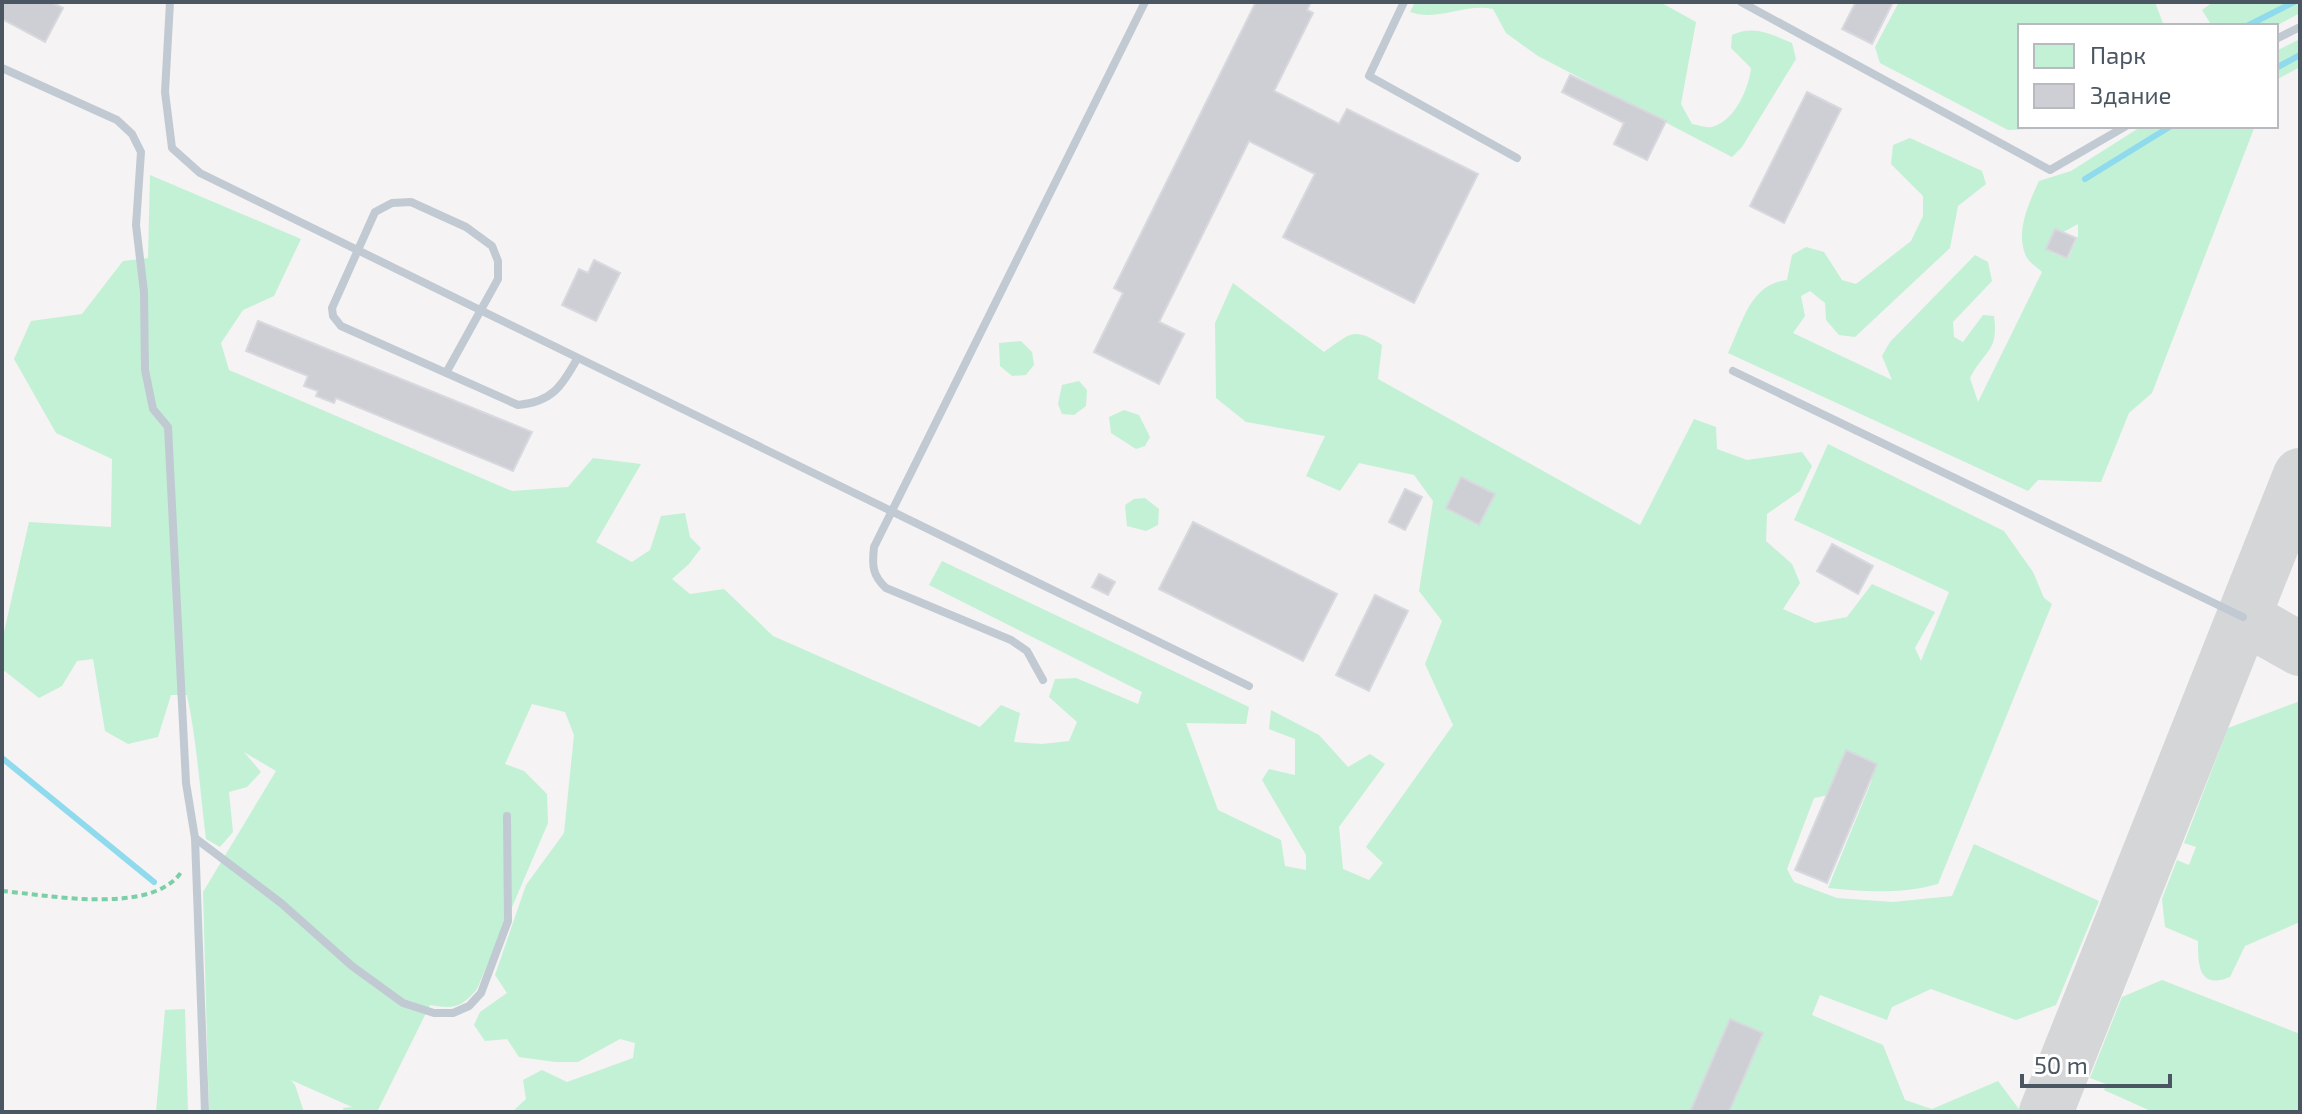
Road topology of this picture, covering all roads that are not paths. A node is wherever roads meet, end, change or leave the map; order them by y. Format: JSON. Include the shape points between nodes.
{"nodes":[{"id":1,"x":170,"y":2,"type":"edge"},
{"id":2,"x":1145,"y":2,"type":"edge"},
{"id":3,"x":1404,"y":2,"type":"edge"},
{"id":4,"x":1741,"y":2,"type":"edge"},
{"id":5,"x":2300,"y":27,"type":"edge"},
{"id":6,"x":2278,"y":38,"type":"edge"},
{"id":7,"x":2,"y":68,"type":"edge"},
{"id":8,"x":2123,"y":128,"type":"edge"},
{"id":9,"x":1517,"y":158,"type":"dead end"},
{"id":10,"x":356,"y":250,"type":"junction"},
{"id":11,"x":482,"y":312,"type":"junction"},
{"id":12,"x":577,"y":359,"type":"junction"},
{"id":13,"x":1733,"y":371,"type":"dead end"},
{"id":14,"x":446,"y":373,"type":"junction"},
{"id":15,"x":891,"y":513,"type":"junction"},
{"id":16,"x":2243,"y":617,"type":"dead end"},
{"id":17,"x":1043,"y":680,"type":"dead end"},
{"id":18,"x":1249,"y":686,"type":"dead end"},
{"id":19,"x":507,"y":816,"type":"dead end"},
{"id":20,"x":195,"y":838,"type":"junction"},
{"id":21,"x":205,"y":1112,"type":"edge"}],
"edges":[{"from":1,"to":10,"type":"lane","via":[[165,92],[172,148],[200,173]]},
{"from":2,"to":15,"type":"lane"},
{"from":3,"to":9,"type":"lane","via":[[1369,76]]},
{"from":4,"to":8,"type":"lane","via":[[2050,170]]},
{"from":5,"to":6,"type":"lane"},
{"from":7,"to":20,"type":"lane","via":[[117,120],[141,152],[136,225],[145,370],[153,409],[168,427],[186,783]]},
{"from":10,"to":11,"type":"lane"},
{"from":10,"to":11,"type":"lane","via":[[375,212],[392,203],[411,202],[466,227],[492,246],[498,261],[498,279]]},
{"from":10,"to":14,"type":"lane","via":[[333,316],[341,326]]},
{"from":11,"to":12,"type":"lane"},
{"from":11,"to":14,"type":"lane"},
{"from":12,"to":14,"type":"lane","via":[[562,387],[531,404],[518,405]]},
{"from":12,"to":15,"type":"lane"},
{"from":13,"to":16,"type":"lane"},
{"from":15,"to":17,"type":"lane","via":[[874,547],[876,579],[886,588],[1011,640],[1027,651]]},
{"from":15,"to":18,"type":"lane"},
{"from":19,"to":20,"type":"lane","via":[[508,921],[481,993],[453,1013],[403,1003]]},
{"from":20,"to":21,"type":"lane"}]}
